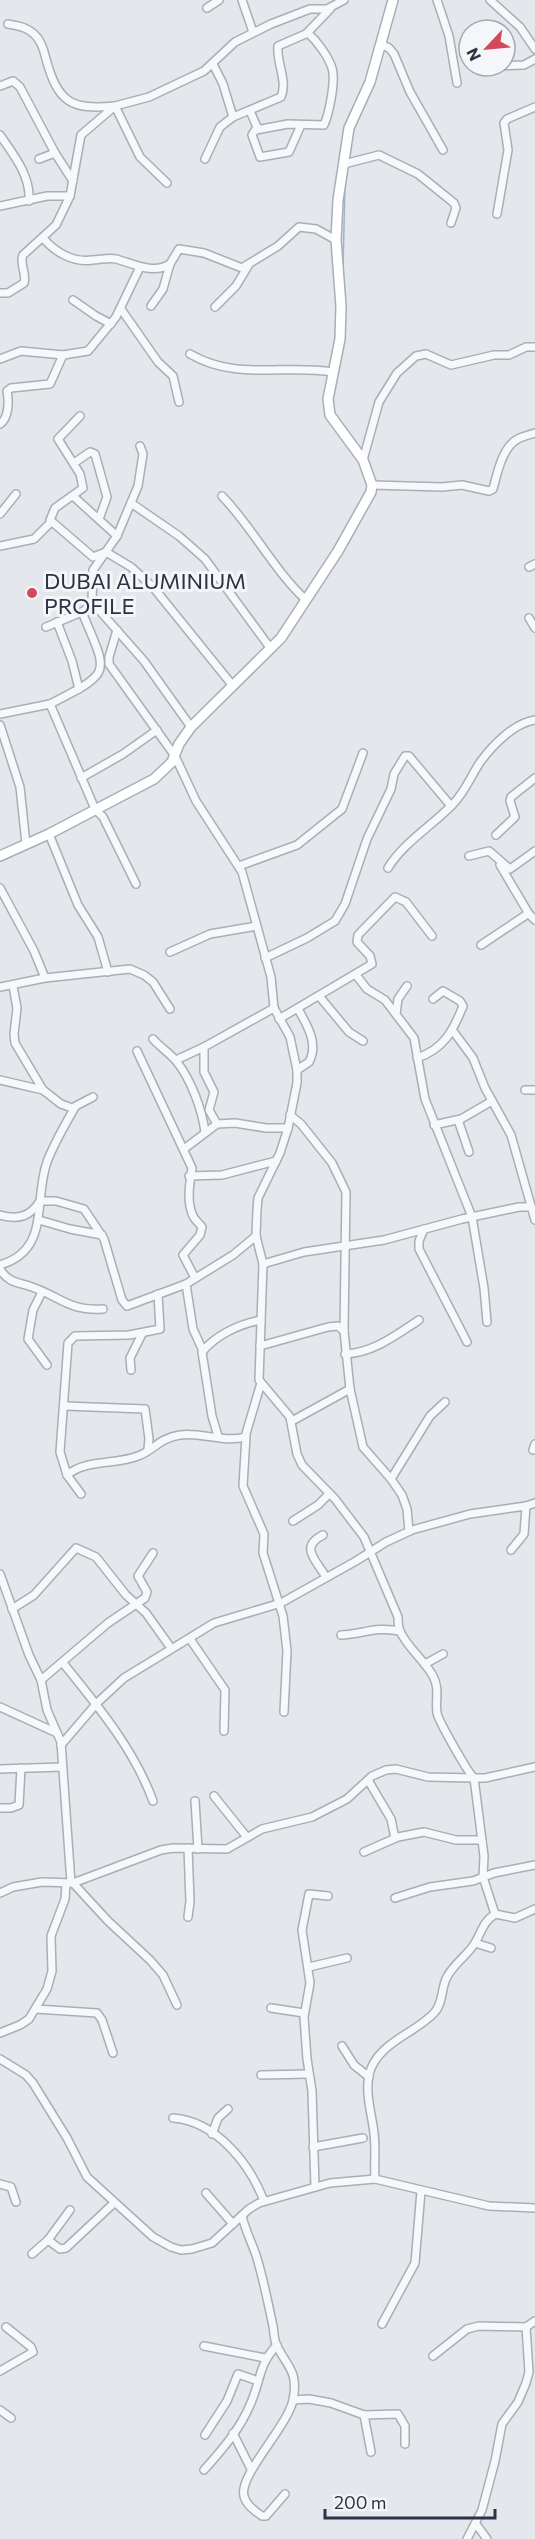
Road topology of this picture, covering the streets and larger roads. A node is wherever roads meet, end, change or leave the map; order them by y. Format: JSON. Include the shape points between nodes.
{"nodes":[{"id":1,"x":219,"y":0,"type":"edge"},
{"id":2,"x":242,"y":0,"type":"edge"},
{"id":3,"x":344,"y":0,"type":"edge"},
{"id":4,"x":393,"y":0,"type":"edge"},
{"id":5,"x":437,"y":0,"type":"edge"},
{"id":6,"x":490,"y":0,"type":"edge"},
{"id":7,"x":332,"y":6,"type":"junction"},
{"id":8,"x":207,"y":8,"type":"dead end"},
{"id":9,"x":8,"y":24,"type":"dead end"},
{"id":10,"x":253,"y":32,"type":"junction"},
{"id":11,"x":307,"y":33,"type":"junction"},
{"id":12,"x":381,"y":44,"type":"junction"},
{"id":13,"x":535,"y":49,"type":"edge"},
{"id":14,"x":535,"y":59,"type":"edge"},
{"id":15,"x":213,"y":64,"type":"junction"},
{"id":16,"x":517,"y":65,"type":"edge"},
{"id":17,"x":457,"y":83,"type":"dead end"},
{"id":18,"x":0,"y":86,"type":"edge"},
{"id":19,"x":115,"y":106,"type":"junction"},
{"id":20,"x":535,"y":107,"type":"edge"},
{"id":21,"x":250,"y":111,"type":"junction"},
{"id":22,"x":233,"y":117,"type":"junction"},
{"id":23,"x":301,"y":125,"type":"junction"},
{"id":24,"x":256,"y":130,"type":"junction"},
{"id":25,"x":0,"y":135,"type":"edge"},
{"id":26,"x":443,"y":150,"type":"dead end"},
{"id":27,"x":55,"y":153,"type":"junction"},
{"id":28,"x":39,"y":159,"type":"dead end"},
{"id":29,"x":205,"y":159,"type":"dead end"},
{"id":30,"x":344,"y":164,"type":"junction"},
{"id":31,"x":73,"y":181,"type":"junction"},
{"id":32,"x":167,"y":183,"type":"dead end"},
{"id":33,"x":70,"y":196,"type":"junction"},
{"id":34,"x":29,"y":201,"type":"junction"},
{"id":35,"x":0,"y":206,"type":"edge"},
{"id":36,"x":497,"y":214,"type":"dead end"},
{"id":37,"x":451,"y":224,"type":"dead end"},
{"id":38,"x":43,"y":238,"type":"junction"},
{"id":39,"x":336,"y":240,"type":"junction"},
{"id":40,"x":170,"y":264,"type":"junction"},
{"id":41,"x":248,"y":266,"type":"junction"},
{"id":42,"x":140,"y":267,"type":"junction"},
{"id":43,"x":0,"y":293,"type":"edge"},
{"id":44,"x":73,"y":300,"type":"dead end"},
{"id":45,"x":151,"y":306,"type":"dead end"},
{"id":46,"x":215,"y":307,"type":"dead end"},
{"id":47,"x":121,"y":309,"type":"junction"},
{"id":48,"x":111,"y":324,"type":"junction"},
{"id":49,"x":535,"y":346,"type":"edge"},
{"id":50,"x":190,"y":354,"type":"dead end"},
{"id":51,"x":63,"y":355,"type":"junction"},
{"id":52,"x":0,"y":359,"type":"edge"},
{"id":53,"x":333,"y":372,"type":"junction"},
{"id":54,"x":179,"y":402,"type":"dead end"},
{"id":55,"x":80,"y":416,"type":"dead end"},
{"id":56,"x":0,"y":424,"type":"edge"},
{"id":57,"x":535,"y":433,"type":"edge"},
{"id":58,"x":140,"y":446,"type":"dead end"},
{"id":59,"x":363,"y":460,"type":"junction"},
{"id":60,"x":74,"y":463,"type":"junction"},
{"id":61,"x":372,"y":485,"type":"junction"},
{"id":62,"x":16,"y":494,"type":"dead end"},
{"id":63,"x":73,"y":496,"type":"junction"},
{"id":64,"x":222,"y":496,"type":"dead end"},
{"id":65,"x":132,"y":503,"type":"junction"},
{"id":66,"x":0,"y":514,"type":"edge"},
{"id":67,"x":99,"y":519,"type":"junction"},
{"id":68,"x":51,"y":522,"type":"junction"},
{"id":69,"x":117,"y":536,"type":"junction"},
{"id":70,"x":0,"y":546,"type":"edge"},
{"id":71,"x":106,"y":552,"type":"junction"},
{"id":72,"x":305,"y":599,"type":"junction"},
{"id":73,"x":93,"y":604,"type":"junction"},
{"id":74,"x":82,"y":612,"type":"junction"},
{"id":75,"x":529,"y":618,"type":"dead end"},
{"id":76,"x":57,"y":622,"type":"junction"},
{"id":77,"x":46,"y":627,"type":"dead end"},
{"id":78,"x":535,"y":628,"type":"edge"},
{"id":79,"x":117,"y":630,"type":"junction"},
{"id":80,"x":271,"y":649,"type":"junction"},
{"id":81,"x":233,"y":686,"type":"junction"},
{"id":82,"x":79,"y":689,"type":"junction"},
{"id":83,"x":50,"y":704,"type":"junction"},
{"id":84,"x":0,"y":714,"type":"edge"},
{"id":85,"x":535,"y":720,"type":"edge"},
{"id":86,"x":0,"y":725,"type":"edge"},
{"id":87,"x":191,"y":727,"type":"junction"},
{"id":88,"x":157,"y":730,"type":"junction"},
{"id":89,"x":363,"y":753,"type":"dead end"},
{"id":90,"x":175,"y":756,"type":"junction"},
{"id":91,"x":81,"y":777,"type":"junction"},
{"id":92,"x":535,"y":778,"type":"edge"},
{"id":93,"x":451,"y":806,"type":"junction"},
{"id":94,"x":95,"y":809,"type":"junction"},
{"id":95,"x":49,"y":834,"type":"junction"},
{"id":96,"x":496,"y":835,"type":"dead end"},
{"id":97,"x":26,"y":844,"type":"junction"},
{"id":98,"x":535,"y":851,"type":"edge"},
{"id":99,"x":493,"y":854,"type":"junction"},
{"id":100,"x":0,"y":856,"type":"edge"},
{"id":101,"x":469,"y":856,"type":"dead end"},
{"id":102,"x":239,"y":866,"type":"junction"},
{"id":103,"x":387,"y":868,"type":"dead end"},
{"id":104,"x":135,"y":884,"type":"dead end"},
{"id":105,"x":0,"y":888,"type":"edge"},
{"id":106,"x":532,"y":917,"type":"edge"},
{"id":107,"x":258,"y":926,"type":"junction"},
{"id":108,"x":432,"y":936,"type":"dead end"},
{"id":109,"x":481,"y":945,"type":"dead end"},
{"id":110,"x":170,"y":952,"type":"dead end"},
{"id":111,"x":265,"y":958,"type":"junction"},
{"id":112,"x":108,"y":972,"type":"junction"},
{"id":113,"x":356,"y":975,"type":"junction"},
{"id":114,"x":45,"y":978,"type":"junction"},
{"id":115,"x":13,"y":986,"type":"junction"},
{"id":116,"x":407,"y":986,"type":"dead end"},
{"id":117,"x":0,"y":987,"type":"edge"},
{"id":118,"x":319,"y":996,"type":"junction"},
{"id":119,"x":433,"y":999,"type":"dead end"},
{"id":120,"x":273,"y":1008,"type":"junction"},
{"id":121,"x":170,"y":1009,"type":"dead end"},
{"id":122,"x":298,"y":1009,"type":"junction"},
{"id":123,"x":396,"y":1014,"type":"junction"},
{"id":124,"x":279,"y":1019,"type":"junction"},
{"id":125,"x":453,"y":1031,"type":"junction"},
{"id":126,"x":153,"y":1039,"type":"dead end"},
{"id":127,"x":363,"y":1041,"type":"dead end"},
{"id":128,"x":204,"y":1047,"type":"junction"},
{"id":129,"x":137,"y":1051,"type":"dead end"},
{"id":130,"x":417,"y":1058,"type":"junction"},
{"id":131,"x":176,"y":1060,"type":"junction"},
{"id":132,"x":297,"y":1070,"type":"junction"},
{"id":133,"x":0,"y":1080,"type":"edge"},
{"id":134,"x":44,"y":1090,"type":"junction"},
{"id":135,"x":525,"y":1090,"type":"dead end"},
{"id":136,"x":535,"y":1090,"type":"edge"},
{"id":137,"x":93,"y":1097,"type":"dead end"},
{"id":138,"x":492,"y":1101,"type":"junction"},
{"id":139,"x":75,"y":1107,"type":"junction"},
{"id":140,"x":290,"y":1115,"type":"junction"},
{"id":141,"x":458,"y":1120,"type":"junction"},
{"id":142,"x":217,"y":1124,"type":"junction"},
{"id":143,"x":434,"y":1125,"type":"junction"},
{"id":144,"x":288,"y":1128,"type":"junction"},
{"id":145,"x":206,"y":1132,"type":"junction"},
{"id":146,"x":184,"y":1149,"type":"junction"},
{"id":147,"x":469,"y":1152,"type":"dead end"},
{"id":148,"x":276,"y":1161,"type":"junction"},
{"id":149,"x":189,"y":1176,"type":"junction"},
{"id":150,"x":40,"y":1202,"type":"junction"},
{"id":151,"x":533,"y":1212,"type":"edge"},
{"id":152,"x":0,"y":1215,"type":"edge"},
{"id":153,"x":472,"y":1217,"type":"junction"},
{"id":154,"x":39,"y":1220,"type":"junction"},
{"id":155,"x":424,"y":1229,"type":"junction"},
{"id":156,"x":102,"y":1235,"type":"junction"},
{"id":157,"x":256,"y":1236,"type":"junction"},
{"id":158,"x":346,"y":1246,"type":"junction"},
{"id":159,"x":263,"y":1264,"type":"junction"},
{"id":160,"x":0,"y":1267,"type":"edge"},
{"id":161,"x":195,"y":1278,"type":"junction"},
{"id":162,"x":186,"y":1284,"type":"junction"},
{"id":163,"x":42,"y":1293,"type":"junction"},
{"id":164,"x":158,"y":1294,"type":"junction"},
{"id":165,"x":103,"y":1309,"type":"dead end"},
{"id":166,"x":261,"y":1320,"type":"junction"},
{"id":167,"x":419,"y":1320,"type":"dead end"},
{"id":168,"x":487,"y":1322,"type":"dead end"},
{"id":169,"x":344,"y":1331,"type":"junction"},
{"id":170,"x":142,"y":1334,"type":"junction"},
{"id":171,"x":467,"y":1342,"type":"dead end"},
{"id":172,"x":260,"y":1346,"type":"junction"},
{"id":173,"x":203,"y":1351,"type":"junction"},
{"id":174,"x":345,"y":1354,"type":"junction"},
{"id":175,"x":47,"y":1365,"type":"dead end"},
{"id":176,"x":131,"y":1370,"type":"dead end"},
{"id":177,"x":261,"y":1383,"type":"junction"},
{"id":178,"x":350,"y":1389,"type":"junction"},
{"id":179,"x":445,"y":1402,"type":"dead end"},
{"id":180,"x":65,"y":1406,"type":"junction"},
{"id":181,"x":292,"y":1421,"type":"junction"},
{"id":182,"x":246,"y":1436,"type":"junction"},
{"id":183,"x":218,"y":1437,"type":"junction"},
{"id":184,"x":148,"y":1449,"type":"junction"},
{"id":185,"x":67,"y":1475,"type":"junction"},
{"id":186,"x":391,"y":1479,"type":"junction"},
{"id":187,"x":81,"y":1494,"type":"dead end"},
{"id":188,"x":329,"y":1494,"type":"junction"},
{"id":189,"x":535,"y":1503,"type":"edge"},
{"id":190,"x":526,"y":1506,"type":"junction"},
{"id":191,"x":293,"y":1521,"type":"dead end"},
{"id":192,"x":409,"y":1531,"type":"junction"},
{"id":193,"x":323,"y":1535,"type":"dead end"},
{"id":194,"x":371,"y":1550,"type":"junction"},
{"id":195,"x":511,"y":1550,"type":"dead end"},
{"id":196,"x":153,"y":1553,"type":"dead end"},
{"id":197,"x":0,"y":1574,"type":"edge"},
{"id":198,"x":326,"y":1577,"type":"junction"},
{"id":199,"x":281,"y":1603,"type":"junction"},
{"id":200,"x":135,"y":1605,"type":"junction"},
{"id":201,"x":12,"y":1609,"type":"junction"},
{"id":202,"x":400,"y":1631,"type":"junction"},
{"id":203,"x":341,"y":1635,"type":"dead end"},
{"id":204,"x":190,"y":1639,"type":"junction"},
{"id":205,"x":171,"y":1648,"type":"junction"},
{"id":206,"x":443,"y":1654,"type":"dead end"},
{"id":207,"x":63,"y":1663,"type":"junction"},
{"id":208,"x":425,"y":1664,"type":"junction"},
{"id":209,"x":41,"y":1680,"type":"junction"},
{"id":210,"x":97,"y":1702,"type":"junction"},
{"id":211,"x":0,"y":1707,"type":"edge"},
{"id":212,"x":284,"y":1712,"type":"dead end"},
{"id":213,"x":224,"y":1731,"type":"dead end"},
{"id":214,"x":57,"y":1733,"type":"junction"},
{"id":215,"x":61,"y":1745,"type":"junction"},
{"id":216,"x":62,"y":1767,"type":"junction"},
{"id":217,"x":535,"y":1767,"type":"edge"},
{"id":218,"x":21,"y":1768,"type":"junction"},
{"id":219,"x":0,"y":1769,"type":"edge"},
{"id":220,"x":474,"y":1778,"type":"junction"},
{"id":221,"x":368,"y":1780,"type":"junction"},
{"id":222,"x":214,"y":1796,"type":"dead end"},
{"id":223,"x":153,"y":1801,"type":"dead end"},
{"id":224,"x":195,"y":1801,"type":"dead end"},
{"id":225,"x":0,"y":1808,"type":"edge"},
{"id":226,"x":246,"y":1836,"type":"junction"},
{"id":227,"x":395,"y":1838,"type":"junction"},
{"id":228,"x":482,"y":1840,"type":"junction"},
{"id":229,"x":188,"y":1848,"type":"junction"},
{"id":230,"x":198,"y":1849,"type":"junction"},
{"id":231,"x":364,"y":1852,"type":"dead end"},
{"id":232,"x":535,"y":1865,"type":"edge"},
{"id":233,"x":483,"y":1877,"type":"junction"},
{"id":234,"x":70,"y":1884,"type":"junction"},
{"id":235,"x":0,"y":1893,"type":"edge"},
{"id":236,"x":328,"y":1896,"type":"dead end"},
{"id":237,"x":395,"y":1898,"type":"dead end"},
{"id":238,"x":535,"y":1909,"type":"edge"},
{"id":239,"x":495,"y":1914,"type":"junction"},
{"id":240,"x":188,"y":1917,"type":"dead end"},
{"id":241,"x":475,"y":1943,"type":"junction"},
{"id":242,"x":491,"y":1948,"type":"dead end"},
{"id":243,"x":347,"y":1958,"type":"dead end"},
{"id":244,"x":309,"y":1967,"type":"junction"},
{"id":245,"x":177,"y":2005,"type":"dead end"},
{"id":246,"x":271,"y":2008,"type":"dead end"},
{"id":247,"x":36,"y":2009,"type":"junction"},
{"id":248,"x":304,"y":2013,"type":"junction"},
{"id":249,"x":0,"y":2033,"type":"edge"},
{"id":250,"x":342,"y":2046,"type":"dead end"},
{"id":251,"x":113,"y":2053,"type":"dead end"},
{"id":252,"x":0,"y":2059,"type":"edge"},
{"id":253,"x":309,"y":2074,"type":"junction"},
{"id":254,"x":261,"y":2075,"type":"dead end"},
{"id":255,"x":369,"y":2077,"type":"junction"},
{"id":256,"x":228,"y":2109,"type":"dead end"},
{"id":257,"x":173,"y":2118,"type":"dead end"},
{"id":258,"x":212,"y":2134,"type":"junction"},
{"id":259,"x":363,"y":2138,"type":"dead end"},
{"id":260,"x":313,"y":2147,"type":"junction"},
{"id":261,"x":375,"y":2179,"type":"junction"},
{"id":262,"x":0,"y":2184,"type":"edge"},
{"id":263,"x":315,"y":2187,"type":"junction"},
{"id":264,"x":421,"y":2191,"type":"junction"},
{"id":265,"x":206,"y":2193,"type":"dead end"},
{"id":266,"x":264,"y":2201,"type":"junction"},
{"id":267,"x":16,"y":2202,"type":"dead end"},
{"id":268,"x":114,"y":2203,"type":"junction"},
{"id":269,"x":535,"y":2208,"type":"edge"},
{"id":270,"x":70,"y":2210,"type":"dead end"},
{"id":271,"x":242,"y":2216,"type":"junction"},
{"id":272,"x":233,"y":2223,"type":"junction"},
{"id":273,"x":48,"y":2240,"type":"junction"},
{"id":274,"x":32,"y":2254,"type":"dead end"},
{"id":275,"x":535,"y":2321,"type":"edge"},
{"id":276,"x":382,"y":2324,"type":"dead end"},
{"id":277,"x":6,"y":2327,"type":"dead end"},
{"id":278,"x":526,"y":2327,"type":"junction"},
{"id":279,"x":277,"y":2345,"type":"junction"},
{"id":280,"x":204,"y":2346,"type":"dead end"},
{"id":281,"x":434,"y":2356,"type":"dead end"},
{"id":282,"x":265,"y":2358,"type":"junction"},
{"id":283,"x":0,"y":2371,"type":"edge"},
{"id":284,"x":258,"y":2381,"type":"junction"},
{"id":285,"x":293,"y":2400,"type":"junction"},
{"id":286,"x":0,"y":2410,"type":"edge"},
{"id":287,"x":364,"y":2415,"type":"junction"},
{"id":288,"x":11,"y":2418,"type":"dead end"},
{"id":289,"x":233,"y":2433,"type":"junction"},
{"id":290,"x":206,"y":2435,"type":"dead end"},
{"id":291,"x":405,"y":2444,"type":"dead end"},
{"id":292,"x":371,"y":2452,"type":"dead end"},
{"id":293,"x":251,"y":2469,"type":"junction"},
{"id":294,"x":204,"y":2470,"type":"dead end"},
{"id":295,"x":285,"y":2494,"type":"dead end"},
{"id":296,"x":476,"y":2524,"type":"junction"},
{"id":297,"x":467,"y":2539,"type":"edge"},
{"id":298,"x":487,"y":2539,"type":"edge"}],
"edges":[{"from":1,"to":8,"type":"street"},
{"from":2,"to":10,"type":"street"},
{"from":3,"to":7,"type":"street"},
{"from":4,"to":12,"type":"street"},
{"from":5,"to":17,"type":"street","via":[[449,36]]},
{"from":6,"to":13,"type":"street","via":[[520,27]]},
{"from":7,"to":10,"type":"street","via":[[310,9]]},
{"from":7,"to":11,"type":"street"},
{"from":9,"to":19,"type":"street","via":[[26,28],[36,36],[56,89],[69,102],[85,108]]},
{"from":10,"to":15,"type":"street","via":[[235,42]]},
{"from":11,"to":21,"type":"street","via":[[278,48],[281,97]]},
{"from":11,"to":23,"type":"street","via":[[322,50],[333,76],[324,125]]},
{"from":12,"to":26,"type":"street","via":[[394,54],[410,92]]},
{"from":12,"to":30,"type":"street","via":[[370,82],[349,128]]},
{"from":14,"to":16,"type":"street"},
{"from":15,"to":19,"type":"street","via":[[156,95]]},
{"from":15,"to":22,"type":"street"},
{"from":18,"to":27,"type":"street","via":[[13,81],[20,87]]},
{"from":19,"to":31,"type":"street","via":[[81,135]]},
{"from":19,"to":32,"type":"street","via":[[140,157]]},
{"from":20,"to":36,"type":"street","via":[[504,123],[508,150]]},
{"from":21,"to":22,"type":"street"},
{"from":21,"to":24,"type":"street"},
{"from":22,"to":29,"type":"street","via":[[220,127]]},
{"from":23,"to":24,"type":"street"},
{"from":23,"to":24,"type":"street","via":[[289,152],[263,157],[258,156],[254,143],[252,135]]},
{"from":25,"to":34,"type":"street","via":[[25,176]]},
{"from":27,"to":28,"type":"street"},
{"from":27,"to":31,"type":"street"},
{"from":30,"to":37,"type":"street","via":[[379,155],[410,169],[454,203]]},
{"from":30,"to":39,"type":"street"},
{"from":31,"to":33,"type":"street"},
{"from":33,"to":34,"type":"street"},
{"from":33,"to":38,"type":"street","via":[[59,220]]},
{"from":34,"to":35,"type":"street"},
{"from":38,"to":42,"type":"street","via":[[72,258],[115,258]]},
{"from":38,"to":43,"type":"street","via":[[23,255],[24,283],[8,293]]},
{"from":39,"to":41,"type":"street","via":[[316,229],[299,227]]},
{"from":39,"to":53,"type":"street","via":[[340,339]]},
{"from":40,"to":41,"type":"street","via":[[181,249],[204,253],[238,268]]},
{"from":40,"to":42,"type":"street","via":[[159,269]]},
{"from":40,"to":45,"type":"street","via":[[163,289]]},
{"from":41,"to":46,"type":"street","via":[[236,286]]},
{"from":42,"to":47,"type":"street"},
{"from":44,"to":48,"type":"street"},
{"from":47,"to":48,"type":"street"},
{"from":47,"to":54,"type":"street","via":[[158,362],[173,376]]},
{"from":48,"to":51,"type":"street","via":[[88,351]]},
{"from":49,"to":59,"type":"street","via":[[509,355],[451,365],[426,354],[416,356],[397,373],[379,402]]},
{"from":50,"to":53,"type":"street","via":[[232,370]]},
{"from":51,"to":52,"type":"street","via":[[21,351]]},
{"from":51,"to":56,"type":"street","via":[[50,384],[7,391],[6,419]]},
{"from":53,"to":59,"type":"street","via":[[328,399],[330,415]]},
{"from":55,"to":60,"type":"street","via":[[58,439]]},
{"from":57,"to":61,"type":"street","via":[[512,444],[489,491],[462,485]]},
{"from":58,"to":65,"type":"street","via":[[142,469]]},
{"from":59,"to":61,"type":"street"},
{"from":60,"to":63,"type":"street","via":[[84,485]]},
{"from":60,"to":67,"type":"street","via":[[90,452],[95,454],[107,497]]},
{"from":61,"to":72,"type":"street","via":[[338,551]]},
{"from":62,"to":66,"type":"street"},
{"from":63,"to":67,"type":"street"},
{"from":63,"to":68,"type":"street","via":[[55,508]]},
{"from":64,"to":72,"type":"street"},
{"from":65,"to":69,"type":"street"},
{"from":65,"to":80,"type":"street","via":[[194,548]]},
{"from":67,"to":69,"type":"street"},
{"from":68,"to":70,"type":"street","via":[[34,539]]},
{"from":68,"to":71,"type":"street","via":[[93,557]]},
{"from":69,"to":71,"type":"street"},
{"from":71,"to":73,"type":"street","via":[[93,570]]},
{"from":71,"to":81,"type":"street","via":[[153,587]]},
{"from":72,"to":80,"type":"street"},
{"from":73,"to":74,"type":"street"},
{"from":73,"to":79,"type":"street"},
{"from":74,"to":76,"type":"street"},
{"from":74,"to":82,"type":"street","via":[[102,667],[95,678]]},
{"from":75,"to":78,"type":"street"},
{"from":76,"to":77,"type":"street"},
{"from":76,"to":82,"type":"street"},
{"from":79,"to":87,"type":"street"},
{"from":79,"to":88,"type":"street","via":[[108,662]]},
{"from":80,"to":81,"type":"street"},
{"from":81,"to":87,"type":"street"},
{"from":82,"to":83,"type":"street"},
{"from":83,"to":84,"type":"street"},
{"from":83,"to":91,"type":"street"},
{"from":85,"to":93,"type":"street","via":[[500,739]]},
{"from":86,"to":97,"type":"street","via":[[20,787]]},
{"from":87,"to":90,"type":"street"},
{"from":88,"to":90,"type":"street"},
{"from":88,"to":91,"type":"street"},
{"from":89,"to":102,"type":"street","via":[[342,809],[297,845]]},
{"from":90,"to":94,"type":"street","via":[[154,779]]},
{"from":90,"to":102,"type":"street","via":[[196,801]]},
{"from":91,"to":94,"type":"street"},
{"from":92,"to":96,"type":"street","via":[[511,797],[515,817]]},
{"from":93,"to":103,"type":"street"},
{"from":93,"to":111,"type":"street","via":[[405,756],[394,774],[335,921]]},
{"from":94,"to":95,"type":"street"},
{"from":94,"to":104,"type":"street","via":[[103,817]]},
{"from":95,"to":97,"type":"street"},
{"from":95,"to":112,"type":"street","via":[[78,905],[98,937]]},
{"from":97,"to":100,"type":"street"},
{"from":98,"to":99,"type":"street","via":[[510,869]]},
{"from":99,"to":101,"type":"street","via":[[486,850]]},
{"from":99,"to":106,"type":"street"},
{"from":102,"to":107,"type":"street"},
{"from":105,"to":114,"type":"street"},
{"from":106,"to":109,"type":"street","via":[[514,921]]},
{"from":107,"to":110,"type":"street","via":[[210,934]]},
{"from":107,"to":111,"type":"street"},
{"from":108,"to":113,"type":"street","via":[[406,902],[395,897],[358,935],[357,942],[373,961]]},
{"from":111,"to":120,"type":"street","via":[[271,976]]},
{"from":112,"to":114,"type":"street"},
{"from":112,"to":121,"type":"street","via":[[130,969],[144,975],[159,989]]},
{"from":113,"to":118,"type":"street"},
{"from":113,"to":123,"type":"street"},
{"from":114,"to":115,"type":"street"},
{"from":115,"to":117,"type":"street"},
{"from":115,"to":134,"type":"street","via":[[17,1008],[14,1039]]},
{"from":116,"to":123,"type":"street","via":[[399,998]]},
{"from":118,"to":122,"type":"street"},
{"from":118,"to":127,"type":"street","via":[[349,1032]]},
{"from":119,"to":125,"type":"street","via":[[442,991],[462,1003]]},
{"from":120,"to":124,"type":"street"},
{"from":120,"to":128,"type":"street"},
{"from":122,"to":124,"type":"street"},
{"from":122,"to":132,"type":"street","via":[[313,1046],[309,1062]]},
{"from":123,"to":130,"type":"street","via":[[413,1036]]},
{"from":124,"to":132,"type":"street","via":[[290,1037]]},
{"from":125,"to":130,"type":"street","via":[[432,1052]]},
{"from":125,"to":138,"type":"street","via":[[473,1058]]},
{"from":126,"to":131,"type":"street"},
{"from":128,"to":131,"type":"street"},
{"from":128,"to":142,"type":"street","via":[[204,1072],[214,1092],[209,1110]]},
{"from":129,"to":146,"type":"street"},
{"from":130,"to":143,"type":"street"},
{"from":131,"to":145,"type":"street","via":[[191,1088]]},
{"from":132,"to":140,"type":"street"},
{"from":133,"to":134,"type":"street"},
{"from":134,"to":139,"type":"street","via":[[61,1104]]},
{"from":135,"to":136,"type":"street"},
{"from":137,"to":139,"type":"street"},
{"from":138,"to":141,"type":"street"},
{"from":138,"to":151,"type":"street","via":[[511,1135]]},
{"from":139,"to":150,"type":"street","via":[[46,1164]]},
{"from":140,"to":144,"type":"street"},
{"from":140,"to":158,"type":"street","via":[[332,1163],[346,1192]]},
{"from":141,"to":143,"type":"street"},
{"from":141,"to":147,"type":"street"},
{"from":142,"to":144,"type":"street"},
{"from":142,"to":145,"type":"street"},
{"from":143,"to":153,"type":"street"},
{"from":144,"to":148,"type":"street"},
{"from":145,"to":146,"type":"street"},
{"from":146,"to":149,"type":"street","via":[[192,1168]]},
{"from":148,"to":149,"type":"street","via":[[222,1174]]},
{"from":148,"to":157,"type":"street","via":[[258,1198]]},
{"from":149,"to":161,"type":"street","via":[[192,1215],[202,1227],[183,1255]]},
{"from":150,"to":152,"type":"street","via":[[28,1215]]},
{"from":150,"to":154,"type":"street"},
{"from":150,"to":156,"type":"street","via":[[56,1201],[82,1208]]},
{"from":151,"to":153,"type":"street","via":[[519,1207]]},
{"from":153,"to":155,"type":"street"},
{"from":153,"to":168,"type":"street"},
{"from":154,"to":156,"type":"street"},
{"from":154,"to":160,"type":"street","via":[[30,1245]]},
{"from":155,"to":158,"type":"street"},
{"from":155,"to":171,"type":"street","via":[[419,1249]]},
{"from":156,"to":164,"type":"street","via":[[125,1305]]},
{"from":157,"to":159,"type":"street"},
{"from":157,"to":161,"type":"street"},
{"from":158,"to":159,"type":"street","via":[[304,1252]]},
{"from":158,"to":169,"type":"street"},
{"from":159,"to":166,"type":"street"},
{"from":160,"to":163,"type":"street","via":[[6,1278]]},
{"from":161,"to":162,"type":"street"},
{"from":162,"to":164,"type":"street"},
{"from":162,"to":173,"type":"street","via":[[193,1329]]},
{"from":163,"to":165,"type":"street","via":[[79,1309]]},
{"from":163,"to":175,"type":"street","via":[[33,1310],[28,1339]]},
{"from":164,"to":170,"type":"street","via":[[160,1328]]},
{"from":166,"to":172,"type":"street"},
{"from":166,"to":173,"type":"street","via":[[226,1333]]},
{"from":167,"to":174,"type":"street","via":[[373,1348]]},
{"from":169,"to":172,"type":"street","via":[[338,1326],[328,1327]]},
{"from":169,"to":174,"type":"street"},
{"from":170,"to":176,"type":"street","via":[[130,1358]]},
{"from":170,"to":180,"type":"street","via":[[71,1337],[66,1352]]},
{"from":172,"to":177,"type":"street"},
{"from":173,"to":183,"type":"street"},
{"from":174,"to":178,"type":"street"},
{"from":177,"to":181,"type":"street"},
{"from":177,"to":182,"type":"street"},
{"from":178,"to":181,"type":"street"},
{"from":178,"to":186,"type":"street","via":[[363,1447]]},
{"from":179,"to":186,"type":"street","via":[[430,1416]]},
{"from":180,"to":184,"type":"street","via":[[145,1409]]},
{"from":180,"to":185,"type":"street","via":[[60,1450]]},
{"from":181,"to":188,"type":"street","via":[[300,1462]]},
{"from":182,"to":183,"type":"street"},
{"from":182,"to":199,"type":"street","via":[[243,1486],[264,1534],[263,1553]]},
{"from":183,"to":184,"type":"street","via":[[181,1435]]},
{"from":184,"to":185,"type":"street","via":[[140,1456],[83,1467]]},
{"from":185,"to":187,"type":"street"},
{"from":186,"to":192,"type":"street","via":[[405,1502]]},
{"from":188,"to":191,"type":"street"},
{"from":188,"to":194,"type":"street","via":[[351,1518]]},
{"from":189,"to":190,"type":"street"},
{"from":190,"to":192,"type":"street","via":[[470,1514]]},
{"from":190,"to":195,"type":"street","via":[[524,1534]]},
{"from":192,"to":194,"type":"street"},
{"from":193,"to":198,"type":"street","via":[[313,1540],[310,1551]]},
{"from":194,"to":198,"type":"street"},
{"from":194,"to":202,"type":"street"},
{"from":196,"to":200,"type":"street","via":[[138,1578],[147,1595]]},
{"from":197,"to":201,"type":"street"},
{"from":198,"to":199,"type":"street"},
{"from":199,"to":204,"type":"street","via":[[221,1620]]},
{"from":199,"to":212,"type":"street","via":[[288,1651]]},
{"from":200,"to":201,"type":"street","via":[[96,1557],[76,1548],[34,1595]]},
{"from":200,"to":205,"type":"street","via":[[146,1613]]},
{"from":200,"to":207,"type":"street"},
{"from":201,"to":209,"type":"street"},
{"from":202,"to":203,"type":"street","via":[[376,1628]]},
{"from":202,"to":208,"type":"street"},
{"from":204,"to":205,"type":"street"},
{"from":204,"to":213,"type":"street","via":[[225,1690]]},
{"from":205,"to":210,"type":"street","via":[[129,1674]]},
{"from":206,"to":208,"type":"street"},
{"from":207,"to":209,"type":"street"},
{"from":207,"to":210,"type":"street"},
{"from":208,"to":220,"type":"street","via":[[437,1688],[439,1720]]},
{"from":209,"to":214,"type":"street","via":[[46,1710]]},
{"from":210,"to":215,"type":"street"},
{"from":210,"to":223,"type":"street"},
{"from":211,"to":214,"type":"street"},
{"from":214,"to":215,"type":"street"},
{"from":215,"to":216,"type":"street"},
{"from":216,"to":218,"type":"street"},
{"from":216,"to":234,"type":"street"},
{"from":217,"to":220,"type":"street"},
{"from":218,"to":219,"type":"street"},
{"from":218,"to":225,"type":"street","via":[[19,1805]]},
{"from":220,"to":221,"type":"street","via":[[428,1778],[396,1769]]},
{"from":220,"to":228,"type":"street"},
{"from":221,"to":226,"type":"street","via":[[347,1799],[312,1817]]},
{"from":221,"to":227,"type":"street","via":[[391,1820]]},
{"from":222,"to":226,"type":"street"},
{"from":224,"to":230,"type":"street"},
{"from":226,"to":230,"type":"street","via":[[227,1849]]},
{"from":227,"to":228,"type":"street","via":[[424,1832],[456,1840]]},
{"from":227,"to":231,"type":"street"},
{"from":228,"to":233,"type":"street"},
{"from":229,"to":230,"type":"street"},
{"from":229,"to":234,"type":"street","via":[[161,1850]]},
{"from":229,"to":240,"type":"street"},
{"from":232,"to":233,"type":"street"},
{"from":233,"to":237,"type":"street"},
{"from":233,"to":239,"type":"street"},
{"from":234,"to":235,"type":"street","via":[[42,1882]]},
{"from":234,"to":245,"type":"street","via":[[156,1967]]},
{"from":234,"to":247,"type":"street","via":[[51,1936],[52,1971]]},
{"from":236,"to":244,"type":"street","via":[[307,1896],[302,1930]]},
{"from":238,"to":239,"type":"street","via":[[515,1918]]},
{"from":239,"to":241,"type":"street","via":[[484,1923]]},
{"from":241,"to":242,"type":"street"},
{"from":241,"to":255,"type":"street","via":[[448,1974],[439,2007],[375,2060]]},
{"from":243,"to":244,"type":"street"},
{"from":244,"to":248,"type":"street"},
{"from":246,"to":248,"type":"street"},
{"from":247,"to":249,"type":"street","via":[[20,2025]]},
{"from":247,"to":251,"type":"street","via":[[97,2013]]},
{"from":248,"to":253,"type":"street"},
{"from":250,"to":255,"type":"street","via":[[354,2066]]},
{"from":252,"to":268,"type":"street","via":[[33,2083],[68,2138],[82,2169]]},
{"from":253,"to":254,"type":"street"},
{"from":253,"to":260,"type":"street"},
{"from":255,"to":261,"type":"street"},
{"from":256,"to":258,"type":"street","via":[[218,2118]]},
{"from":257,"to":258,"type":"street","via":[[194,2122]]},
{"from":258,"to":266,"type":"street","via":[[245,2163]]},
{"from":259,"to":260,"type":"street"},
{"from":260,"to":263,"type":"street"},
{"from":261,"to":263,"type":"street"},
{"from":261,"to":264,"type":"street"},
{"from":262,"to":267,"type":"street","via":[[11,2187]]},
{"from":263,"to":266,"type":"street"},
{"from":264,"to":269,"type":"street","via":[[489,2206]]},
{"from":264,"to":276,"type":"street","via":[[415,2263]]},
{"from":265,"to":272,"type":"street"},
{"from":266,"to":271,"type":"street"},
{"from":268,"to":272,"type":"street","via":[[153,2237],[181,2250],[212,2243]]},
{"from":268,"to":273,"type":"street","via":[[66,2248],[60,2249]]},
{"from":270,"to":273,"type":"street"},
{"from":271,"to":272,"type":"street"},
{"from":271,"to":279,"type":"street"},
{"from":273,"to":274,"type":"street"},
{"from":275,"to":278,"type":"street"},
{"from":277,"to":283,"type":"street","via":[[33,2352]]},
{"from":278,"to":281,"type":"street","via":[[467,2329]]},
{"from":278,"to":296,"type":"street","via":[[529,2372],[518,2402],[502,2424]]},
{"from":279,"to":282,"type":"street"},
{"from":279,"to":285,"type":"street","via":[[293,2373]]},
{"from":280,"to":282,"type":"street"},
{"from":282,"to":284,"type":"street"},
{"from":284,"to":289,"type":"street","via":[[249,2408]]},
{"from":284,"to":290,"type":"street","via":[[238,2374]]},
{"from":285,"to":287,"type":"street","via":[[331,2403]]},
{"from":285,"to":293,"type":"street","via":[[285,2422]]},
{"from":286,"to":288,"type":"street"},
{"from":287,"to":291,"type":"street","via":[[398,2414],[405,2426]]},
{"from":287,"to":292,"type":"street"},
{"from":289,"to":293,"type":"street"},
{"from":289,"to":294,"type":"street"},
{"from":293,"to":295,"type":"street","via":[[243,2495],[262,2516]]},
{"from":296,"to":297,"type":"street"},
{"from":296,"to":298,"type":"street"}]}
